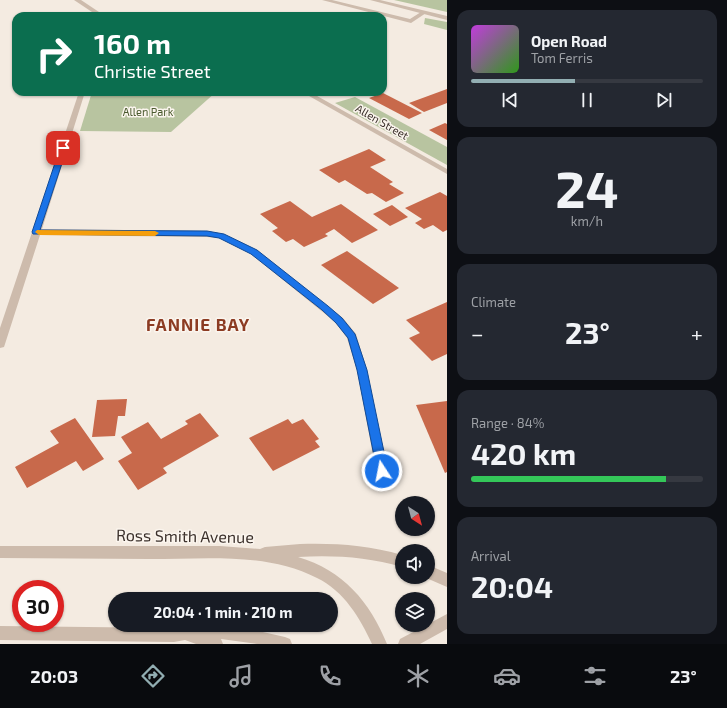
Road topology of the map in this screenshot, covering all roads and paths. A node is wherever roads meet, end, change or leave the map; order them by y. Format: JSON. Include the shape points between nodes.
{"nodes":[{"id":1,"x":77,"y":0,"type":"edge"},
{"id":2,"x":325,"y":0,"type":"edge"},
{"id":3,"x":373,"y":0,"type":"edge"},
{"id":4,"x":96,"y":12,"type":"edge"},
{"id":5,"x":374,"y":12,"type":"edge"},
{"id":6,"x":423,"y":13,"type":"junction"},
{"id":7,"x":387,"y":15,"type":"edge"},
{"id":8,"x":447,"y":18,"type":"edge"},
{"id":9,"x":81,"y":96,"type":"edge"},
{"id":10,"x":312,"y":96,"type":"edge"},
{"id":11,"x":447,"y":172,"type":"edge"},
{"id":12,"x":36,"y":232,"type":"junction"},
{"id":13,"x":0,"y":344,"type":"edge"},
{"id":14,"x":382,"y":471,"type":"dead end"},
{"id":15,"x":0,"y":552,"type":"edge"},
{"id":16,"x":256,"y":554,"type":"junction"},
{"id":17,"x":395,"y":559,"type":"edge"},
{"id":18,"x":435,"y":575,"type":"edge"},
{"id":19,"x":447,"y":580,"type":"edge"},
{"id":20,"x":447,"y":621,"type":"edge"},
{"id":21,"x":0,"y":633,"type":"edge"},
{"id":22,"x":174,"y":635,"type":"junction"},
{"id":23,"x":216,"y":644,"type":"edge"},
{"id":24,"x":285,"y":644,"type":"edge"},
{"id":25,"x":380,"y":644,"type":"edge"},
{"id":26,"x":405,"y":644,"type":"edge"}],
"edges":[{"from":1,"to":4,"type":"street"},
{"from":2,"to":5,"type":"street"},
{"from":3,"to":6,"type":"street"},
{"from":6,"to":7,"type":"street","via":[[411,21]]},
{"from":6,"to":8,"type":"street"},
{"from":9,"to":12,"type":"street"},
{"from":10,"to":11,"type":"street","name":"Allen Street"},
{"from":12,"to":13,"type":"street"},
{"from":12,"to":14,"type":"street","via":[[207,234],[221,236],[254,252],[339,320],[352,337],[362,370]]},
{"from":15,"to":16,"type":"street","name":"Ross Smith Avenue"},
{"from":16,"to":17,"type":"street","via":[[349,550]]},
{"from":16,"to":25,"type":"street","name":"Ross Smith Avenue","via":[[308,567],[335,582],[358,604]]},
{"from":18,"to":19,"type":"street"},
{"from":20,"to":26,"type":"street"},
{"from":21,"to":22,"type":"street"},
{"from":22,"to":23,"type":"street","via":[[206,638]]},
{"from":22,"to":24,"type":"street","via":[[195,630],[223,630]]}]}
